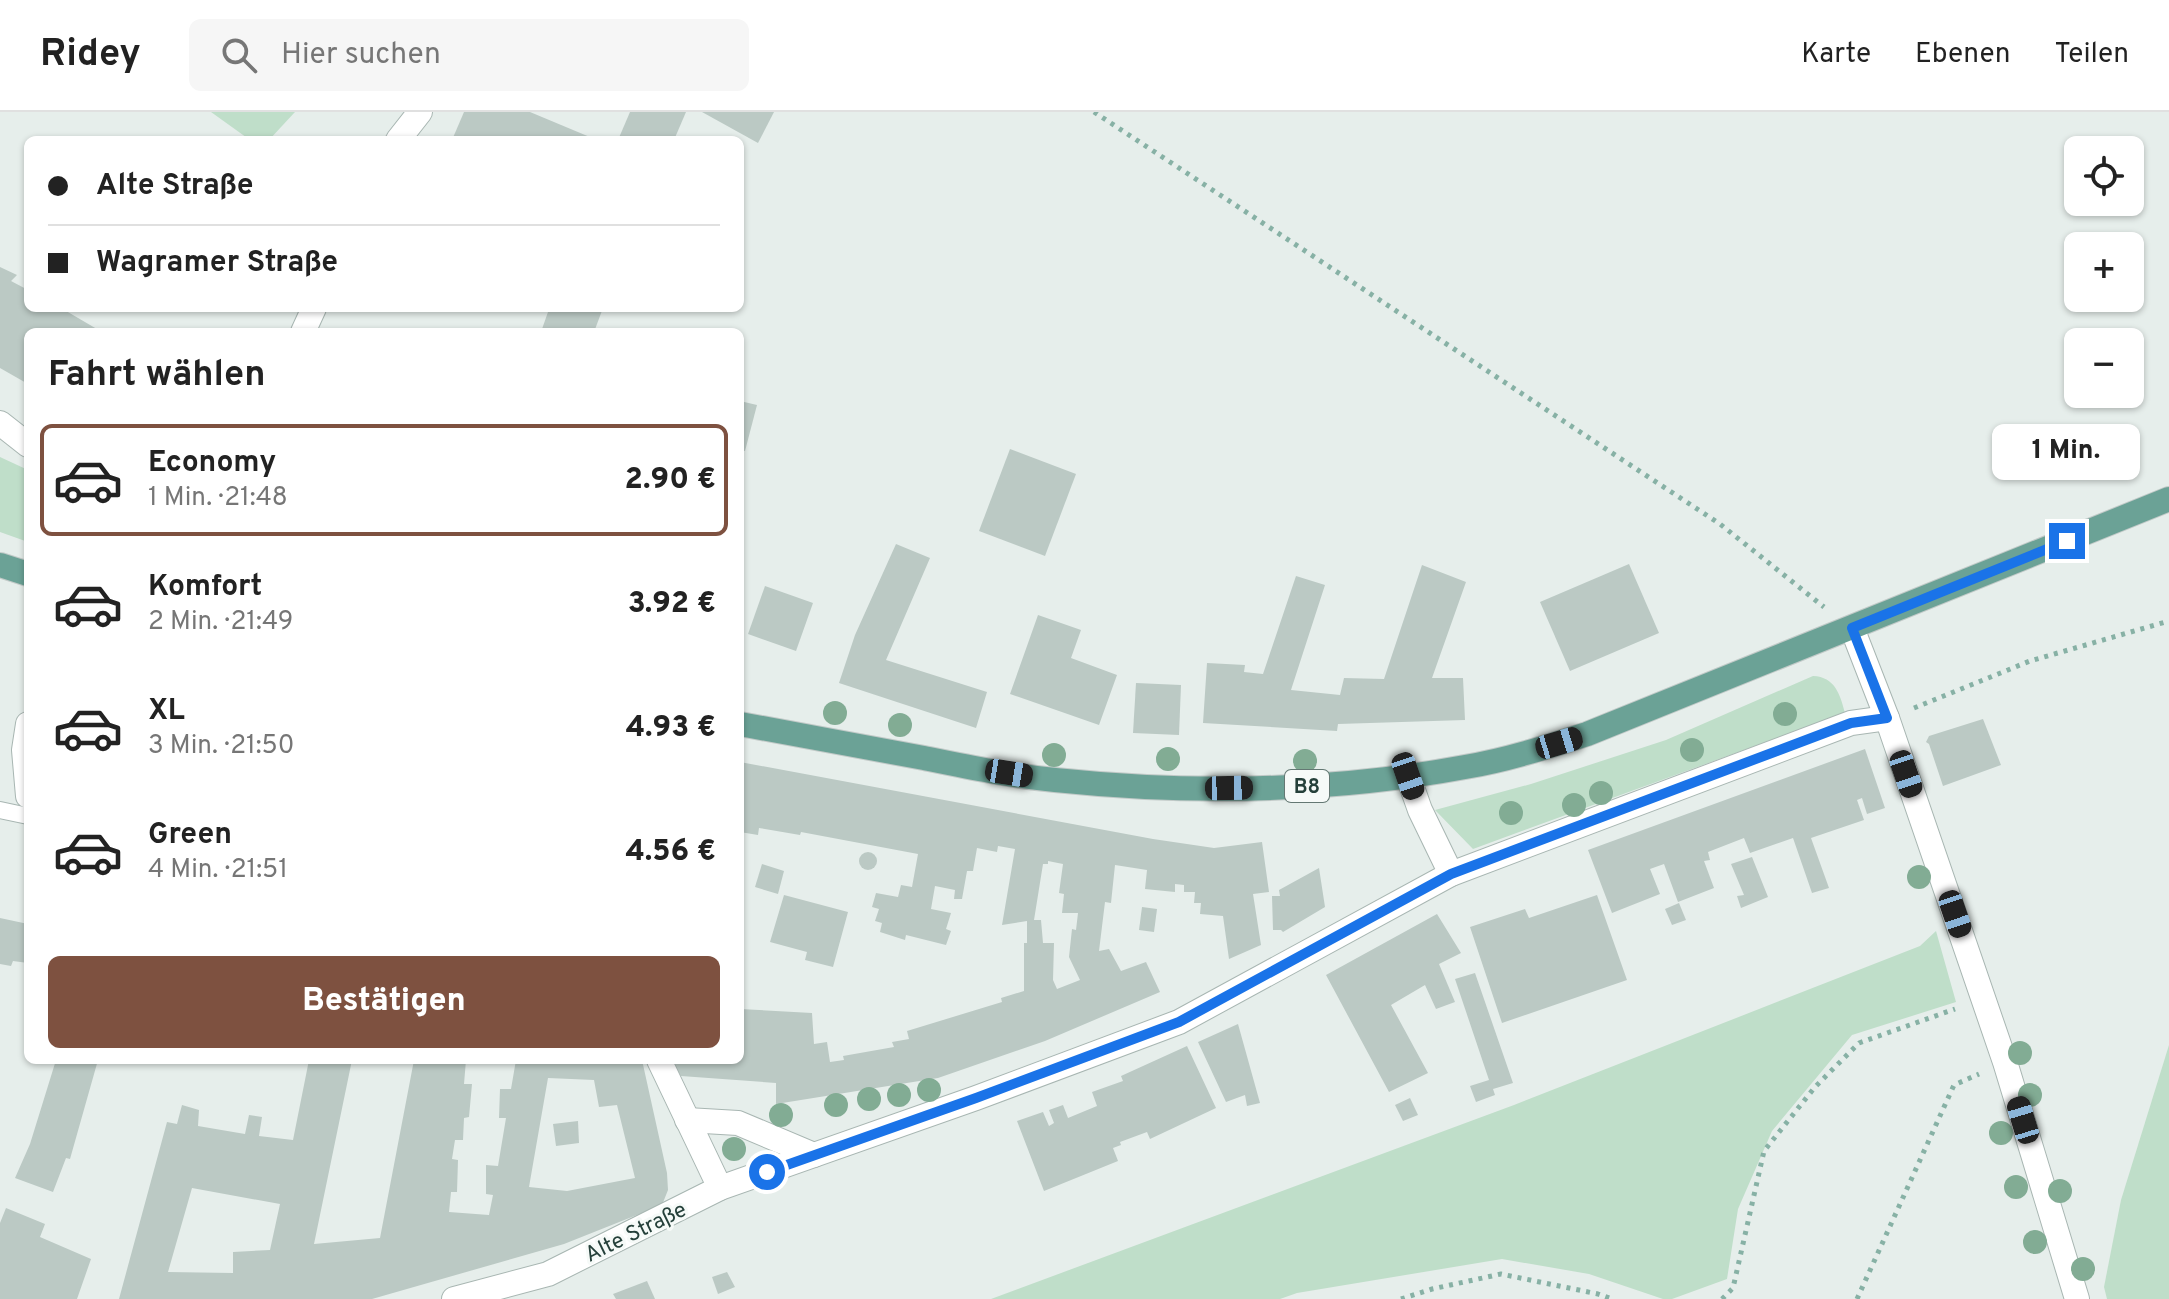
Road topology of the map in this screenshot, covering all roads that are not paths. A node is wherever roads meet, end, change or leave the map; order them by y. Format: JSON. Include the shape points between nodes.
{"nodes":[{"id":1,"x":420,"y":112,"type":"edge"},
{"id":2,"x":401,"y":136,"type":"edge"},
{"id":3,"x":0,"y":423,"type":"edge"},
{"id":4,"x":24,"y":442,"type":"edge"},
{"id":5,"x":2169,"y":499,"type":"edge"},
{"id":6,"x":0,"y":565,"type":"edge"},
{"id":7,"x":24,"y":573,"type":"edge"},
{"id":8,"x":1852,"y":628,"type":"junction"},
{"id":9,"x":1887,"y":718,"type":"junction"},
{"id":10,"x":744,"y":725,"type":"edge"},
{"id":11,"x":1408,"y":776,"type":"junction"},
{"id":12,"x":0,"y":810,"type":"edge"},
{"id":13,"x":24,"y":815,"type":"edge"},
{"id":14,"x":1451,"y":874,"type":"junction"},
{"id":15,"x":661,"y":1064,"type":"edge"},
{"id":16,"x":687,"y":1120,"type":"junction"},
{"id":17,"x":814,"y":1155,"type":"junction"},
{"id":18,"x":720,"y":1188,"type":"junction"},
{"id":19,"x":454,"y":1299,"type":"edge"},
{"id":20,"x":2077,"y":1299,"type":"edge"}],
"edges":[{"from":1,"to":2,"type":"street"},
{"from":3,"to":4,"type":"street"},
{"from":5,"to":8,"type":"main road","number":"B8"},
{"from":6,"to":7,"type":"main road"},
{"from":8,"to":9,"type":"street"},
{"from":8,"to":11,"type":"main road","number":"B8","via":[[1587,734],[1530,752]]},
{"from":9,"to":14,"type":"street","name":"Alte Straße","via":[[1851,723]]},
{"from":9,"to":20,"type":"street","via":[[2005,1062]]},
{"from":10,"to":11,"type":"main road","number":"B8","via":[[1053,780],[1229,788]]},
{"from":11,"to":14,"type":"street"},
{"from":12,"to":13,"type":"lane"},
{"from":14,"to":17,"type":"street","name":"Alte Straße","via":[[1179,1022]]},
{"from":15,"to":16,"type":"street"},
{"from":16,"to":17,"type":"street","via":[[738,1123]]},
{"from":16,"to":18,"type":"street"},
{"from":17,"to":18,"type":"street","name":"Alte Straße"},
{"from":18,"to":19,"type":"street","name":"Alte Straße","via":[[548,1274]]}]}
